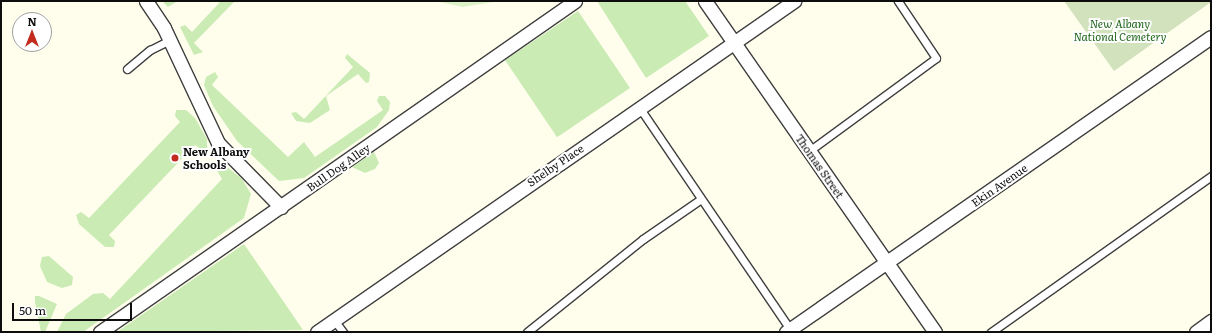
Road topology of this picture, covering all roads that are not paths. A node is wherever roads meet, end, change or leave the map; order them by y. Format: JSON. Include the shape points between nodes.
{"nodes":[{"id":1,"x":146,"y":1,"type":"edge"},
{"id":2,"x":575,"y":1,"type":"edge"},
{"id":3,"x":705,"y":1,"type":"edge"},
{"id":4,"x":794,"y":1,"type":"edge"},
{"id":5,"x":898,"y":1,"type":"edge"},
{"id":6,"x":1211,"y":38,"type":"edge"},
{"id":7,"x":170,"y":40,"type":"junction"},
{"id":8,"x":734,"y":42,"type":"junction"},
{"id":9,"x":128,"y":69,"type":"dead end"},
{"id":10,"x":638,"y":107,"type":"junction"},
{"id":11,"x":809,"y":151,"type":"junction"},
{"id":12,"x":1211,"y":176,"type":"edge"},
{"id":13,"x":701,"y":200,"type":"junction"},
{"id":14,"x":281,"y":207,"type":"junction"},
{"id":15,"x":887,"y":262,"type":"junction"},
{"id":16,"x":334,"y":320,"type":"junction"},
{"id":17,"x":1211,"y":321,"type":"edge"},
{"id":18,"x":788,"y":331,"type":"edge"},
{"id":19,"x":100,"y":332,"type":"edge"},
{"id":20,"x":317,"y":332,"type":"edge"},
{"id":21,"x":343,"y":332,"type":"edge"},
{"id":22,"x":527,"y":332,"type":"edge"},
{"id":23,"x":935,"y":332,"type":"edge"},
{"id":24,"x":991,"y":332,"type":"edge"},
{"id":25,"x":1196,"y":332,"type":"edge"}],
"edges":[{"from":1,"to":7,"type":"street"},
{"from":2,"to":14,"type":"street","name":"Bull Dog Alley"},
{"from":3,"to":8,"type":"street","name":"Thomas Street"},
{"from":4,"to":8,"type":"street","name":"Shelby Place"},
{"from":5,"to":11,"type":"lane","via":[[936,58]]},
{"from":6,"to":15,"type":"street","name":"Ekin Avenue"},
{"from":7,"to":9,"type":"lane","via":[[150,50]]},
{"from":7,"to":14,"type":"street","via":[[218,143]]},
{"from":8,"to":10,"type":"street","name":"Shelby Place"},
{"from":8,"to":11,"type":"street","name":"Thomas Street"},
{"from":10,"to":13,"type":"lane"},
{"from":10,"to":16,"type":"street","name":"Shelby Place"},
{"from":11,"to":15,"type":"street","name":"Thomas Street"},
{"from":12,"to":24,"type":"lane"},
{"from":13,"to":18,"type":"lane"},
{"from":13,"to":22,"type":"lane","via":[[642,239]]},
{"from":14,"to":19,"type":"street","name":"Bull Dog Alley"},
{"from":15,"to":18,"type":"street","name":"Ekin Avenue"},
{"from":15,"to":23,"type":"street","name":"Thomas Street"},
{"from":16,"to":20,"type":"street","name":"Shelby Place"},
{"from":16,"to":21,"type":"lane"},
{"from":17,"to":25,"type":"street"}]}
